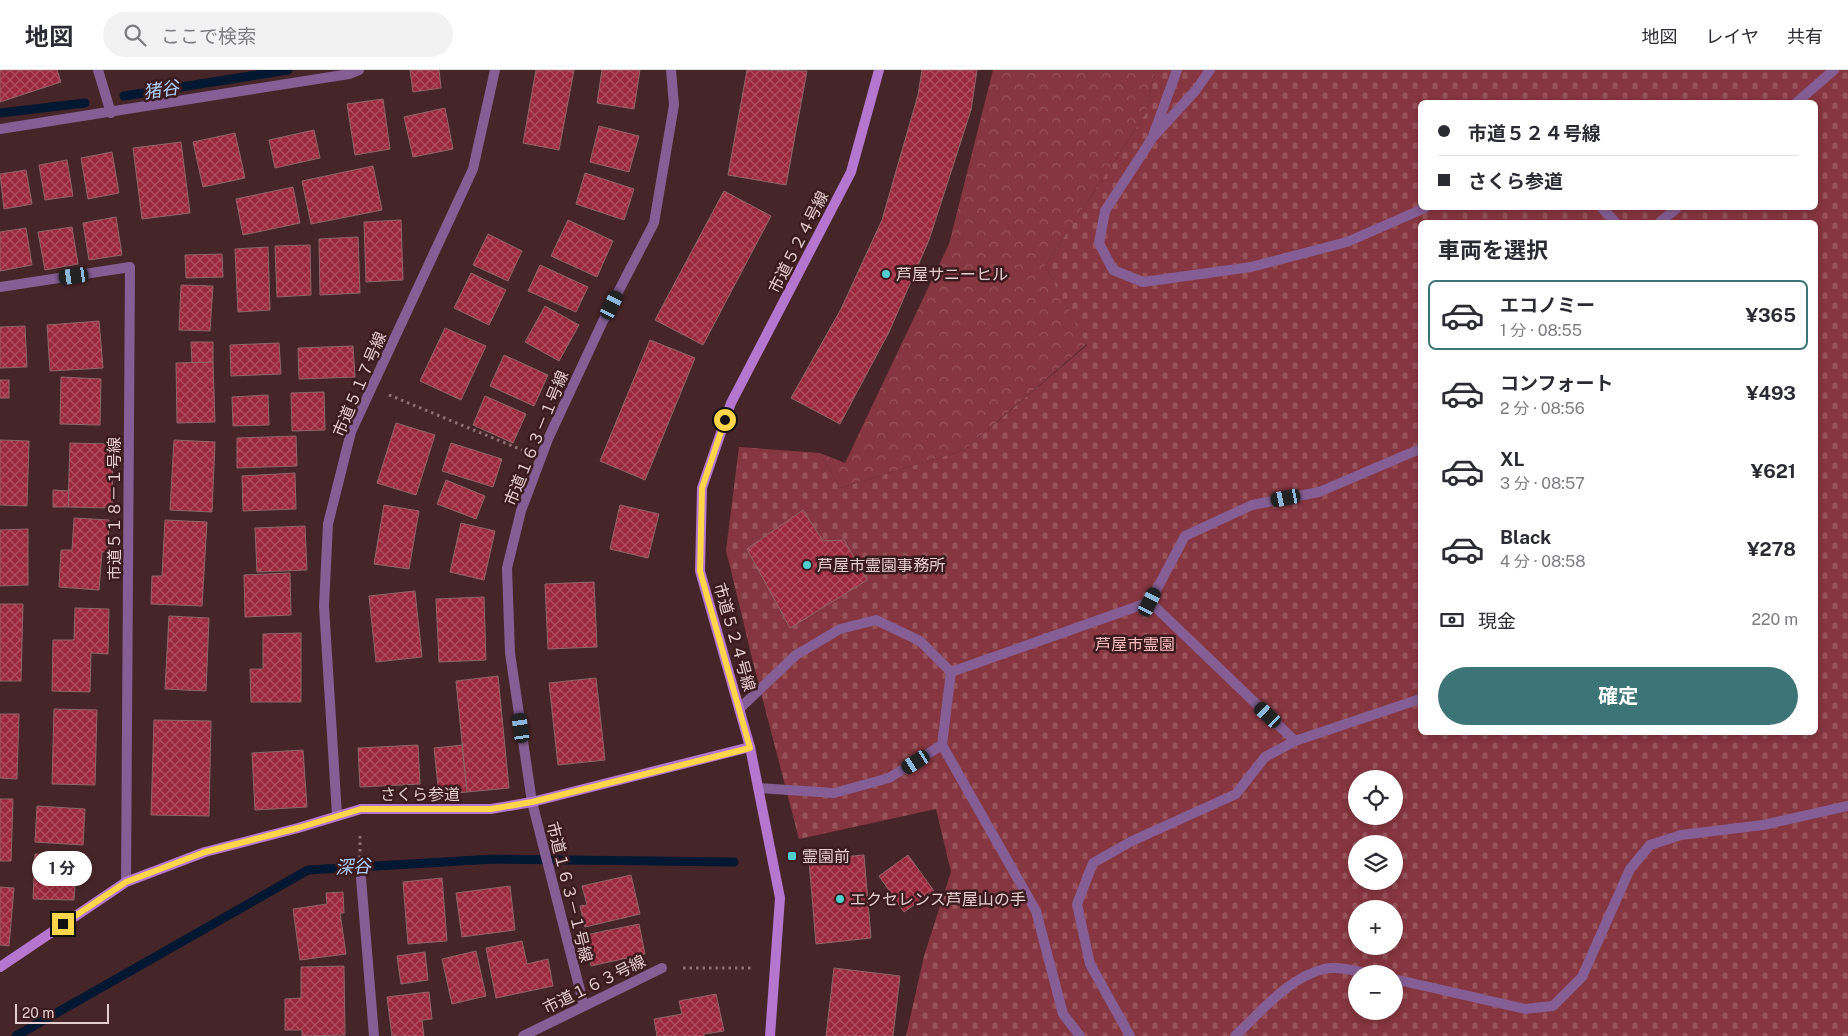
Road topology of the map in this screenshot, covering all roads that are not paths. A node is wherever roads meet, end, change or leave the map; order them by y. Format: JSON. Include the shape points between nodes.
{"nodes":[{"id":1,"x":98,"y":70,"type":"edge"},
{"id":2,"x":359,"y":70,"type":"edge"},
{"id":3,"x":495,"y":70,"type":"edge"},
{"id":4,"x":671,"y":70,"type":"edge"},
{"id":5,"x":879,"y":70,"type":"edge"},
{"id":6,"x":1177,"y":70,"type":"edge"},
{"id":7,"x":1210,"y":70,"type":"edge"},
{"id":8,"x":1834,"y":70,"type":"edge"},
{"id":9,"x":1799,"y":100,"type":"edge"},
{"id":10,"x":111,"y":112,"type":"junction"},
{"id":11,"x":0,"y":129,"type":"edge"},
{"id":12,"x":1152,"y":137,"type":"junction"},
{"id":13,"x":1420,"y":210,"type":"edge"},
{"id":14,"x":1604,"y":210,"type":"edge"},
{"id":15,"x":1675,"y":210,"type":"edge"},
{"id":16,"x":1613,"y":220,"type":"edge"},
{"id":17,"x":1662,"y":220,"type":"edge"},
{"id":18,"x":0,"y":287,"type":"edge"},
{"id":19,"x":1418,"y":450,"type":"edge"},
{"id":20,"x":1150,"y":602,"type":"junction"},
{"id":21,"x":951,"y":672,"type":"junction"},
{"id":22,"x":1418,"y":700,"type":"edge"},
{"id":23,"x":739,"y":709,"type":"junction"},
{"id":24,"x":1295,"y":740,"type":"junction"},
{"id":25,"x":942,"y":745,"type":"junction"},
{"id":26,"x":750,"y":748,"type":"junction"},
{"id":27,"x":758,"y":788,"type":"junction"},
{"id":28,"x":532,"y":802,"type":"junction"},
{"id":29,"x":1848,"y":806,"type":"edge"},
{"id":30,"x":337,"y":816,"type":"junction"},
{"id":31,"x":361,"y":878,"type":"dead end"},
{"id":32,"x":126,"y":882,"type":"junction"},
{"id":33,"x":0,"y":967,"type":"edge"},
{"id":34,"x":662,"y":968,"type":"road end"},
{"id":35,"x":1348,"y":969,"type":"edge"},
{"id":36,"x":1403,"y":981,"type":"edge"},
{"id":37,"x":584,"y":1006,"type":"junction"},
{"id":38,"x":374,"y":1036,"type":"edge"},
{"id":39,"x":522,"y":1036,"type":"edge"},
{"id":40,"x":770,"y":1036,"type":"edge"},
{"id":41,"x":1080,"y":1036,"type":"edge"},
{"id":42,"x":1128,"y":1036,"type":"edge"},
{"id":43,"x":1235,"y":1036,"type":"edge"}],
"edges":[{"from":1,"to":10,"type":"street"},
{"from":2,"to":10,"type":"street"},
{"from":3,"to":30,"type":"street","name":"市道５１７号線","via":[[472,169],[351,432],[328,524],[324,606]]},
{"from":4,"to":28,"type":"street","name":"市道１６３－１号線","via":[[674,106],[654,223],[603,321],[541,458],[521,511],[507,568],[510,653]]},
{"from":5,"to":23,"type":"street","name":"市道５２４号線","via":[[851,172],[731,403],[702,488],[700,571]]},
{"from":6,"to":12,"type":"street"},
{"from":7,"to":12,"type":"street","via":[[1196,90]]},
{"from":8,"to":9,"type":"street"},
{"from":10,"to":11,"type":"street"},
{"from":12,"to":13,"type":"street","via":[[1105,211],[1099,243],[1113,270],[1143,282],[1252,268],[1347,242]]},
{"from":14,"to":16,"type":"street"},
{"from":15,"to":17,"type":"street"},
{"from":18,"to":32,"type":"street","name":"市道５１８－１号線","via":[[130,267]]},
{"from":19,"to":20,"type":"street","via":[[1319,492],[1252,505],[1184,536]]},
{"from":20,"to":21,"type":"street"},
{"from":20,"to":24,"type":"street"},
{"from":21,"to":23,"type":"street","via":[[920,641],[876,620],[840,628],[796,655]]},
{"from":21,"to":25,"type":"street"},
{"from":22,"to":24,"type":"street"},
{"from":23,"to":26,"type":"street","name":"市道５２４号線"},
{"from":24,"to":42,"type":"street","via":[[1265,757],[1236,794],[1132,841],[1093,863],[1077,904],[1090,964]]},
{"from":25,"to":27,"type":"street","via":[[889,778],[834,793]]},
{"from":25,"to":41,"type":"street","via":[[1036,911],[1063,1014]]},
{"from":26,"to":27,"type":"street","name":"市道５２４号線"},
{"from":26,"to":28,"type":"street","name":"さくら参道"},
{"from":27,"to":40,"type":"street","name":"市道５２４号線","via":[[780,898]]},
{"from":28,"to":30,"type":"street","name":"さくら参道","via":[[491,809],[361,809]]},
{"from":28,"to":37,"type":"street","name":"市道１６３－１号線"},
{"from":29,"to":36,"type":"street","via":[[1763,825],[1681,835],[1650,845],[1630,869],[1582,977],[1554,1006],[1525,1009]]},
{"from":30,"to":32,"type":"street","name":"さくら参道","via":[[205,852]]},
{"from":31,"to":38,"type":"street"},
{"from":32,"to":33,"type":"street","name":"さくら参道"},
{"from":34,"to":37,"type":"street","name":"市道１６３号線"},
{"from":35,"to":43,"type":"street","via":[[1325,969],[1295,981]]},
{"from":37,"to":39,"type":"street","name":"市道１６３号線"}]}
